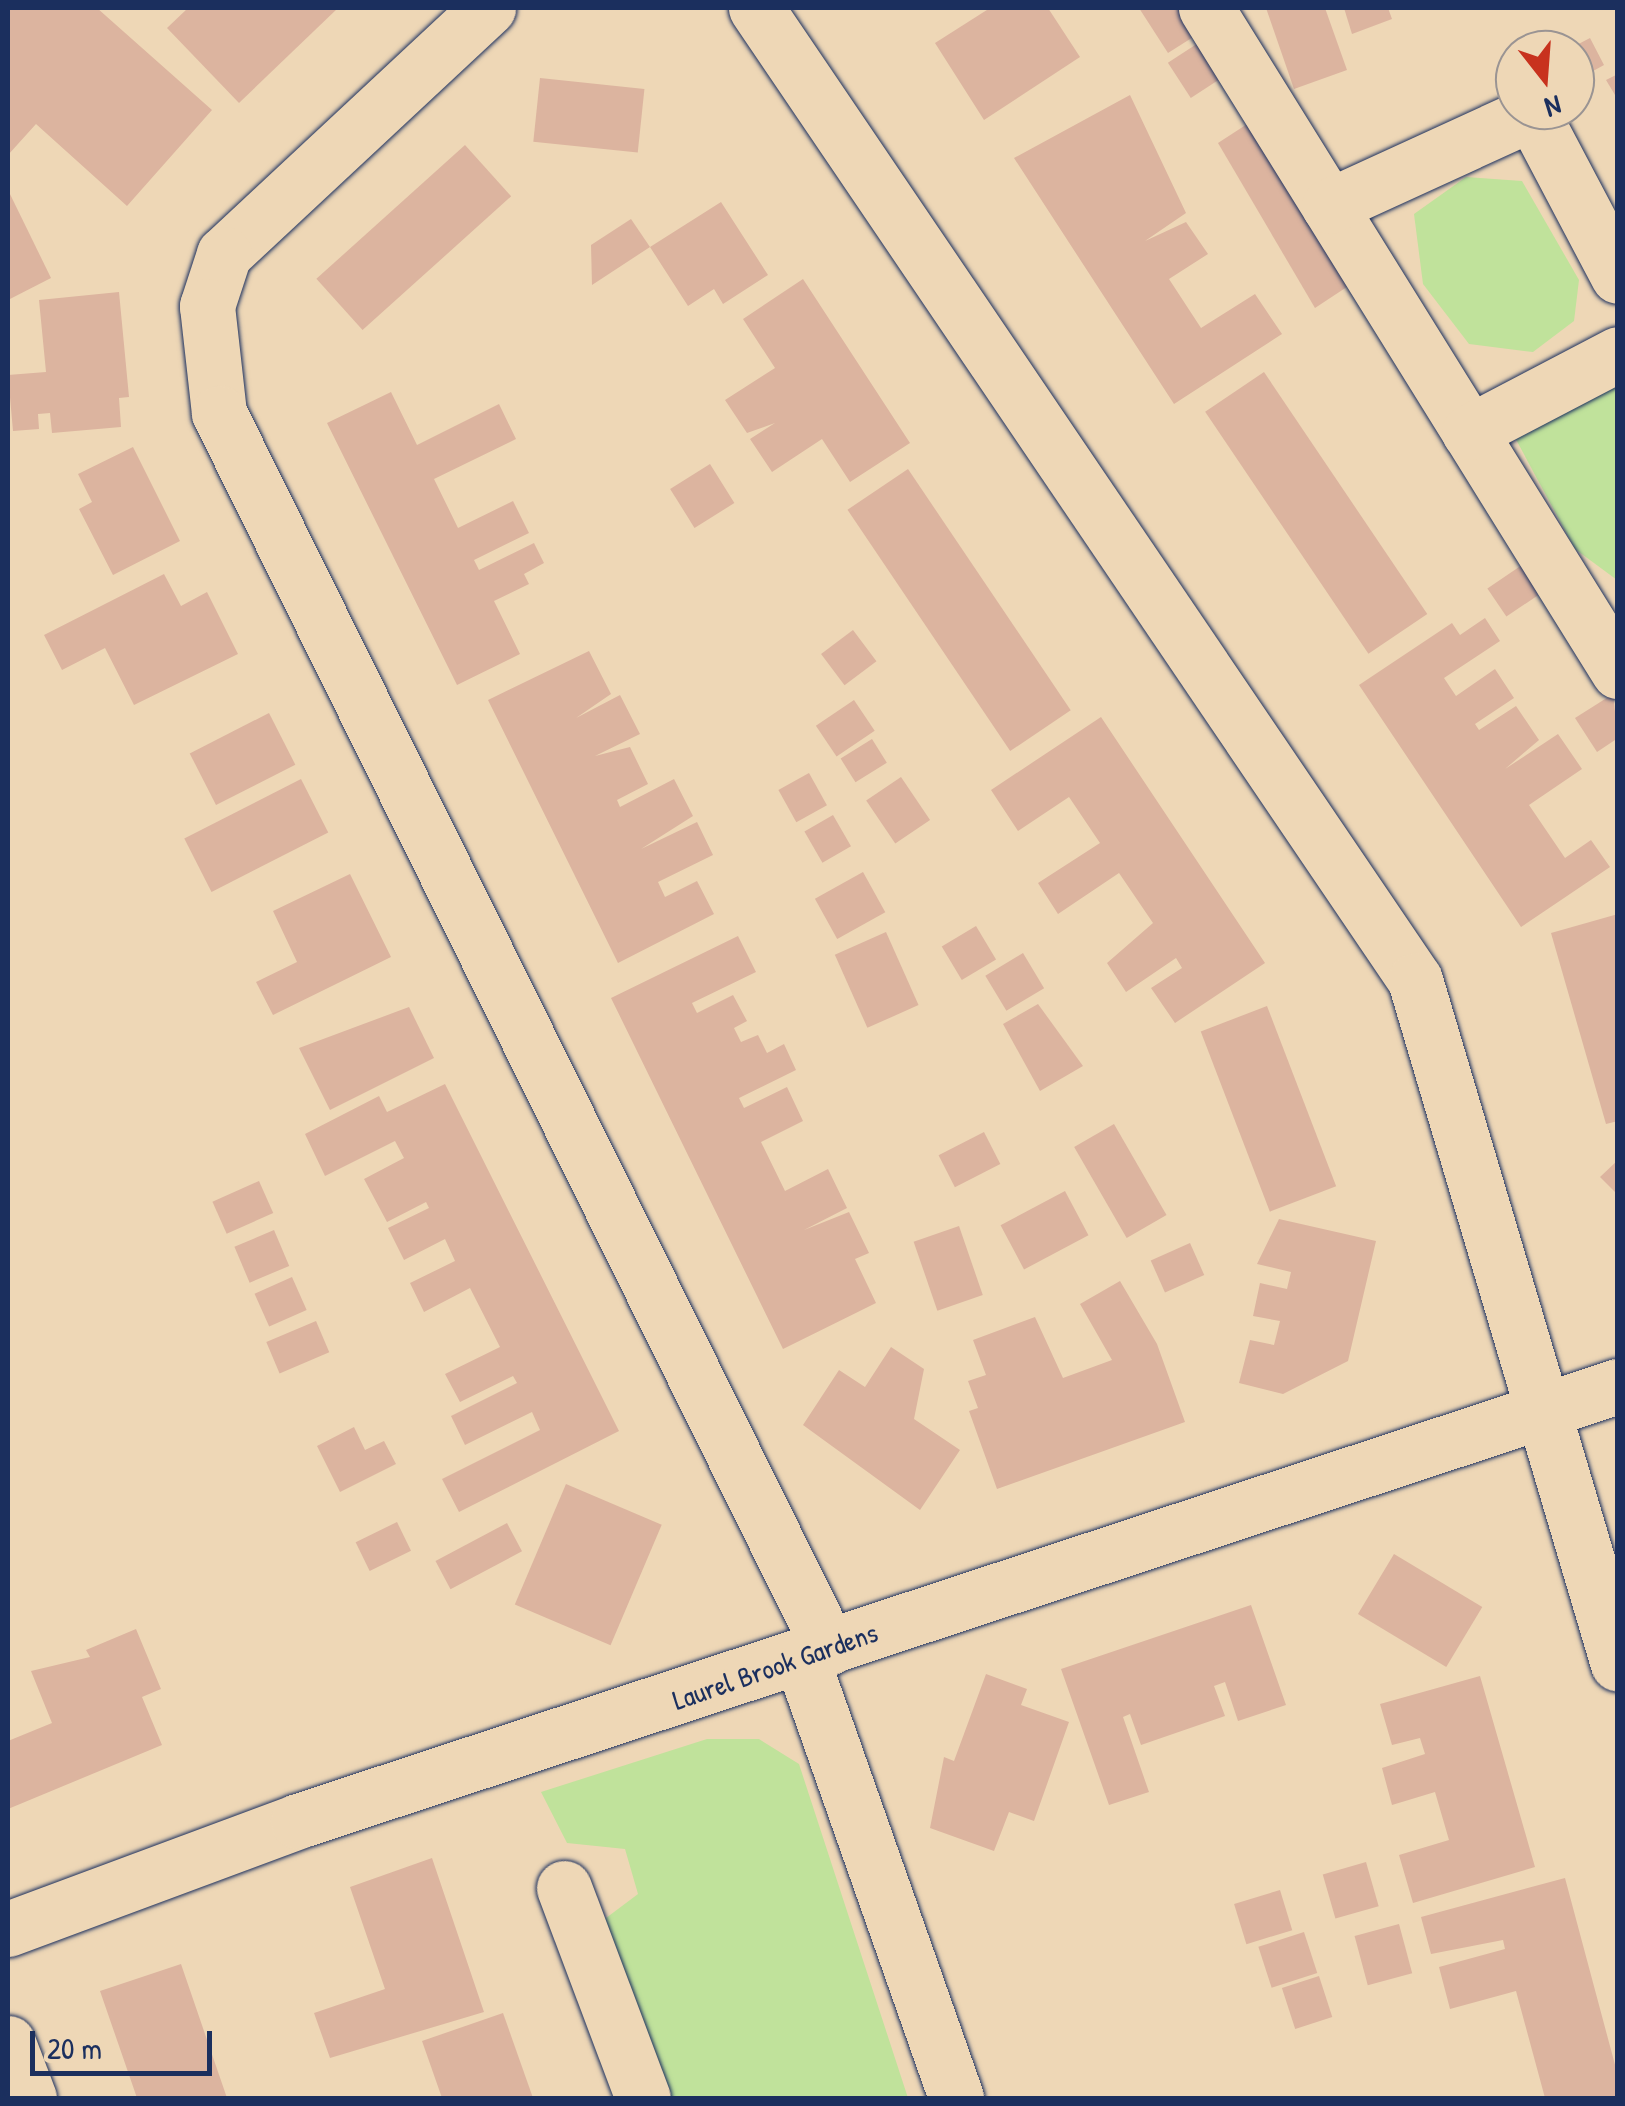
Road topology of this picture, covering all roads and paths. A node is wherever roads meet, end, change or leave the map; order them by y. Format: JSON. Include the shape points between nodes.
{"nodes":[{"id":1,"x":488,"y":8,"type":"edge"},
{"id":2,"x":756,"y":8,"type":"edge"},
{"id":3,"x":1206,"y":8,"type":"edge"},
{"id":4,"x":1329,"y":206,"type":"junction"},
{"id":5,"x":1618,"y":276,"type":"edge"},
{"id":6,"x":1618,"y":354,"type":"edge"},
{"id":7,"x":1469,"y":432,"type":"junction"},
{"id":8,"x":1612,"y":649,"type":"edge"},
{"id":9,"x":1618,"y":1386,"type":"edge"},
{"id":10,"x":1544,"y":1409,"type":"junction"},
{"id":11,"x":815,"y":1652,"type":"junction"},
{"id":12,"x":1618,"y":1664,"type":"edge"},
{"id":13,"x":564,"y":1888,"type":"dead end"},
{"id":14,"x":8,"y":1929,"type":"edge"},
{"id":15,"x":8,"y":2043,"type":"edge"},
{"id":16,"x":29,"y":2098,"type":"edge"},
{"id":17,"x":642,"y":2098,"type":"edge"},
{"id":18,"x":956,"y":2098,"type":"edge"}],
"edges":[{"from":1,"to":11,"type":"street","via":[[224,254],[207,306],[219,413]]},
{"from":2,"to":10,"type":"street","via":[[1415,980]]},
{"from":3,"to":4,"type":"street"},
{"from":4,"to":5,"type":"street","via":[[1532,113]]},
{"from":4,"to":7,"type":"street"},
{"from":6,"to":7,"type":"street"},
{"from":7,"to":8,"type":"street"},
{"from":9,"to":10,"type":"street","name":"Laurel Brook Gardens"},
{"from":10,"to":11,"type":"street","name":"Laurel Brook Gardens"},
{"from":10,"to":12,"type":"street"},
{"from":11,"to":14,"type":"street","name":"Laurel Brook Gardens","via":[[298,1821]]},
{"from":11,"to":18,"type":"street"},
{"from":13,"to":17,"type":"street"},
{"from":15,"to":16,"type":"street"}]}
